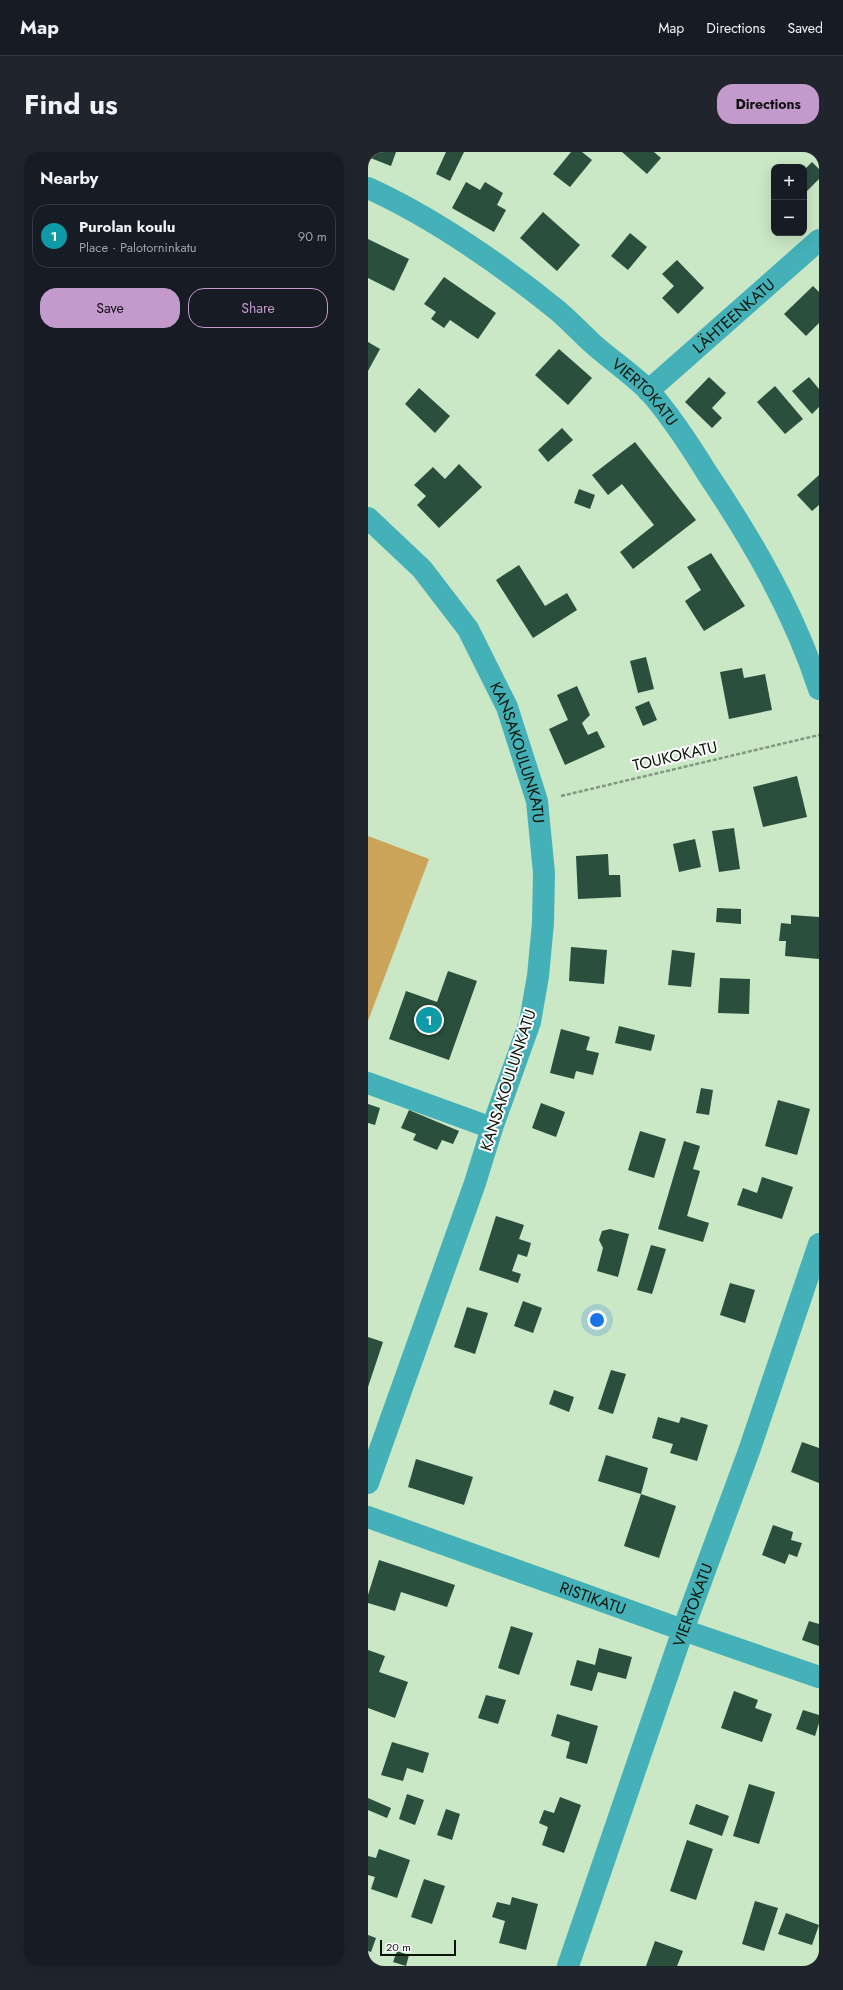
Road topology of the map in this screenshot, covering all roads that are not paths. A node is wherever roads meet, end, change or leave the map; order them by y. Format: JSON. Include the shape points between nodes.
{"nodes":[{"id":1,"x":368,"y":188,"type":"edge"},
{"id":2,"x":819,"y":240,"type":"edge"},
{"id":3,"x":648,"y":391,"type":"junction"},
{"id":4,"x":368,"y":518,"type":"edge"},
{"id":5,"x":819,"y":689,"type":"edge"},
{"id":6,"x":368,"y":1083,"type":"edge"},
{"id":7,"x":492,"y":1128,"type":"junction"},
{"id":8,"x":819,"y":1244,"type":"edge"},
{"id":9,"x":375,"y":1437,"type":"edge"},
{"id":10,"x":368,"y":1483,"type":"edge"},
{"id":11,"x":368,"y":1517,"type":"edge"},
{"id":12,"x":683,"y":1630,"type":"junction"},
{"id":13,"x":819,"y":1676,"type":"edge"},
{"id":14,"x":568,"y":1966,"type":"edge"}],
"edges":[{"from":1,"to":3,"type":"street","name":"VIERTOKATU","via":[[389,197],[516,278],[559,311],[592,344]]},
{"from":2,"to":3,"type":"street","name":"LÄHTEENKATU"},
{"from":3,"to":5,"type":"street","name":"VIERTOKATU","via":[[692,449],[735,516],[784,604]]},
{"from":4,"to":7,"type":"street","name":"KANSAKOULUNKATU","via":[[422,569],[468,629],[507,707],[537,801],[544,873],[538,976],[530,1022]]},
{"from":6,"to":7,"type":"street"},
{"from":7,"to":9,"type":"street","name":"KANSAKOULUNKATU","via":[[476,1183]]},
{"from":8,"to":12,"type":"street","name":"VIERTOKATU","via":[[749,1451]]},
{"from":9,"to":10,"type":"street","name":"KANSAKOULUNKATU"},
{"from":11,"to":12,"type":"street","name":"RISTIKATU"},
{"from":12,"to":13,"type":"street","name":"RISTIKATU"},
{"from":12,"to":14,"type":"street","name":"VIERTOKATU"}]}
